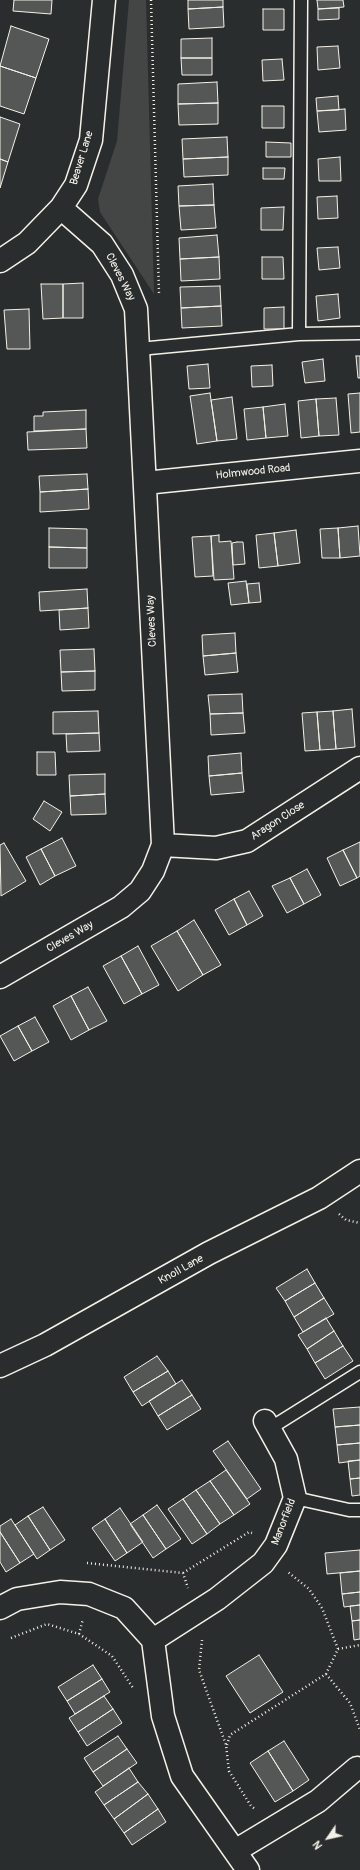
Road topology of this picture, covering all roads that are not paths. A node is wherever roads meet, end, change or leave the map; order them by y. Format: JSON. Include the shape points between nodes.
{"nodes":[{"id":1,"x":104,"y":0,"type":"edge"},
{"id":2,"x":301,"y":0,"type":"edge"},
{"id":3,"x":61,"y":208,"type":"junction"},
{"id":4,"x":0,"y":261,"type":"edge"},
{"id":5,"x":360,"y":333,"type":"edge"},
{"id":6,"x":299,"y":334,"type":"junction"},
{"id":7,"x":139,"y":349,"type":"junction"},
{"id":8,"x":360,"y":461,"type":"edge"},
{"id":9,"x":145,"y":484,"type":"junction"},
{"id":10,"x":360,"y":768,"type":"edge"},
{"id":11,"x":162,"y":845,"type":"junction"},
{"id":12,"x":0,"y":977,"type":"edge"},
{"id":13,"x":360,"y":1171,"type":"edge"},
{"id":14,"x":0,"y":1366,"type":"edge"},
{"id":15,"x":360,"y":1372,"type":"edge"},
{"id":16,"x":267,"y":1425,"type":"joint"},
{"id":17,"x":295,"y":1498,"type":"junction"},
{"id":18,"x":360,"y":1510,"type":"edge"},
{"id":19,"x":0,"y":1608,"type":"edge"},
{"id":20,"x":153,"y":1640,"type":"junction"},
{"id":21,"x":357,"y":1768,"type":"dead end"},
{"id":22,"x":235,"y":1851,"type":"junction"},
{"id":23,"x":248,"y":1870,"type":"edge"}],
"edges":[{"from":1,"to":3,"type":"street","name":"Beaver Lane","via":[[90,140],[76,185]]},
{"from":2,"to":6,"type":"lane"},
{"from":3,"to":4,"type":"street","name":"Beaver Lane","via":[[27,244]]},
{"from":3,"to":7,"type":"street","name":"Cleves Way","via":[[102,244],[122,275],[136,309]]},
{"from":5,"to":6,"type":"lane"},
{"from":6,"to":7,"type":"lane"},
{"from":7,"to":9,"type":"street","name":"Cleves Way"},
{"from":8,"to":9,"type":"street","name":"Holmwood Road"},
{"from":9,"to":11,"type":"street","name":"Cleves Way"},
{"from":10,"to":11,"type":"street","name":"Aragon Close","via":[[247,841],[216,848]]},
{"from":11,"to":12,"type":"street","name":"Cleves Way","via":[[153,871],[140,891],[121,907]]},
{"from":13,"to":14,"type":"street","name":"Knoll Lane","via":[[319,1198],[210,1253],[46,1346]]},
{"from":15,"to":16,"type":"lane"},
{"from":16,"to":17,"type":"street","name":"Manorfield","via":[[286,1459]]},
{"from":17,"to":18,"type":"lane"},
{"from":17,"to":20,"type":"street","name":"Manorfield","via":[[271,1552],[217,1599]]},
{"from":19,"to":20,"type":"street","via":[[17,1599],[60,1592],[89,1594],[124,1608]]},
{"from":20,"to":22,"type":"street","via":[[163,1716],[182,1776]]},
{"from":21,"to":22,"type":"street","via":[[318,1801]]},
{"from":22,"to":23,"type":"street"}]}
